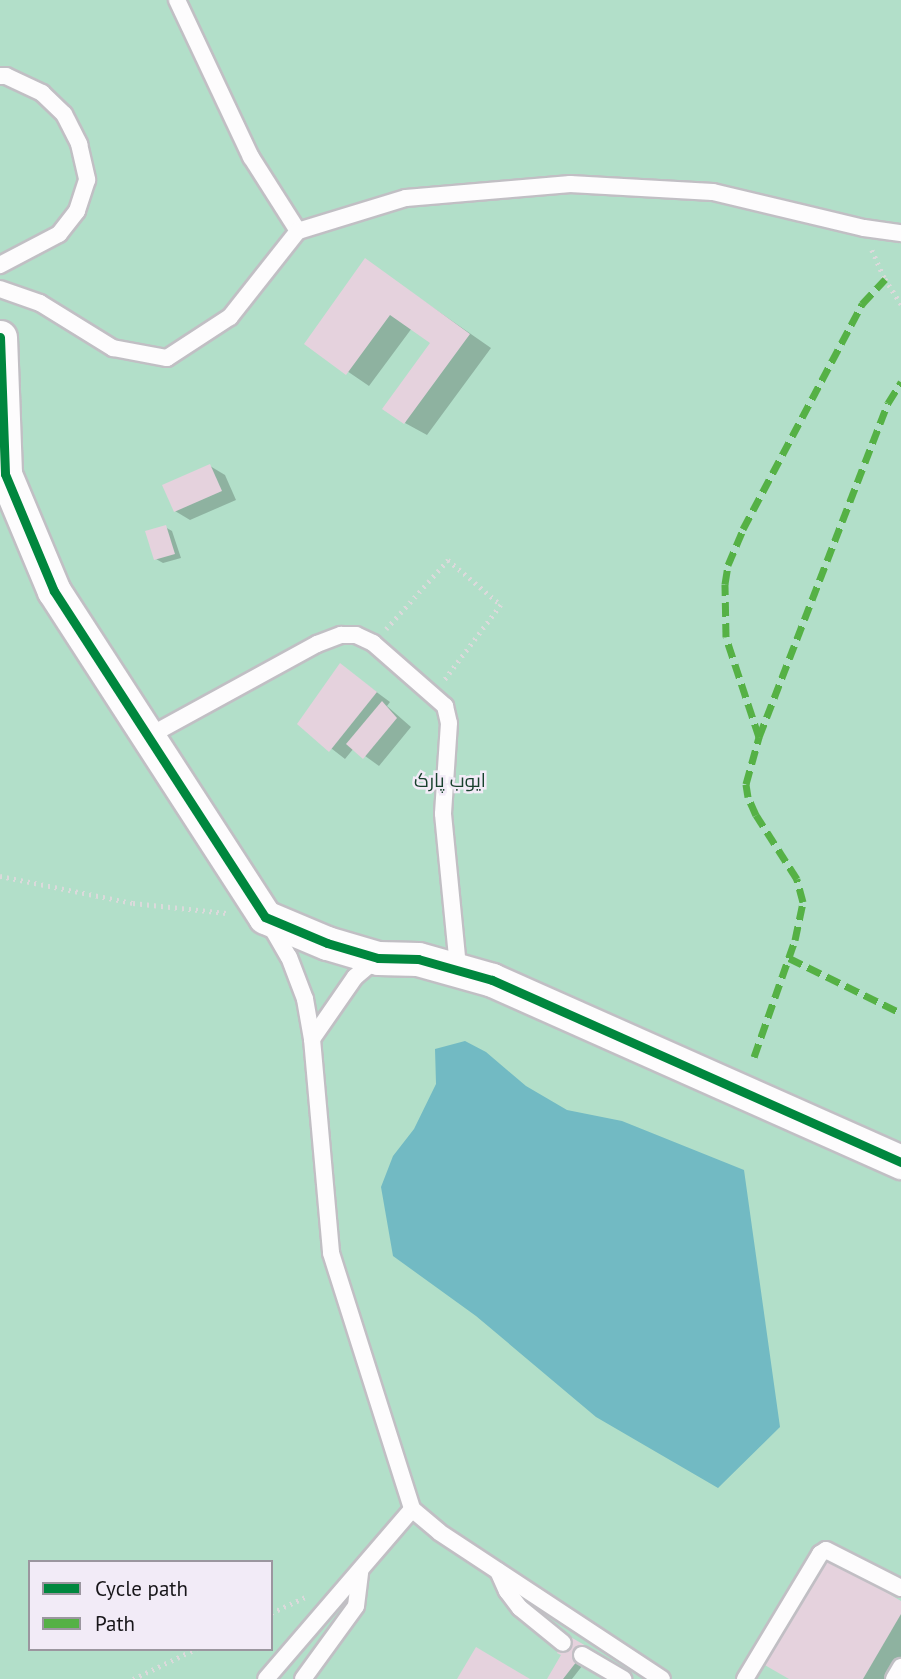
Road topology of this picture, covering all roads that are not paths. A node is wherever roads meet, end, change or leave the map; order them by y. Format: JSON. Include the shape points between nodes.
{"nodes":[{"id":1,"x":177,"y":0,"type":"edge"},
{"id":2,"x":0,"y":76,"type":"edge"},
{"id":3,"x":298,"y":231,"type":"junction"},
{"id":4,"x":901,"y":233,"type":"edge"},
{"id":5,"x":0,"y":265,"type":"edge"},
{"id":6,"x":0,"y":289,"type":"edge"},
{"id":7,"x":0,"y":337,"type":"edge"},
{"id":8,"x":149,"y":736,"type":"junction"},
{"id":9,"x":265,"y":917,"type":"junction"},
{"id":10,"x":379,"y":958,"type":"junction"},
{"id":11,"x":458,"y":968,"type":"junction"},
{"id":12,"x":312,"y":1039,"type":"junction"},
{"id":13,"x":901,"y":1162,"type":"edge"},
{"id":14,"x":412,"y":1509,"type":"junction"},
{"id":15,"x":360,"y":1571,"type":"junction"},
{"id":16,"x":498,"y":1571,"type":"junction"},
{"id":17,"x":901,"y":1588,"type":"edge"},
{"id":18,"x":563,"y":1643,"type":"dead end"},
{"id":19,"x":582,"y":1655,"type":"dead end"},
{"id":20,"x":901,"y":1667,"type":"edge"},
{"id":21,"x":267,"y":1679,"type":"edge"},
{"id":22,"x":303,"y":1679,"type":"edge"},
{"id":23,"x":623,"y":1679,"type":"edge"},
{"id":24,"x":662,"y":1679,"type":"edge"},
{"id":25,"x":745,"y":1679,"type":"edge"},
{"id":26,"x":894,"y":1679,"type":"edge"}],
"edges":[{"from":1,"to":3,"type":"lane","via":[[251,157]]},
{"from":2,"to":5,"type":"lane","via":[[42,93],[64,114],[79,144],[87,180],[77,211],[59,234]]},
{"from":3,"to":4,"type":"lane","via":[[406,198],[570,184],[713,192]]},
{"from":3,"to":6,"type":"lane","via":[[230,317],[167,358],[113,348],[40,303]]},
{"from":7,"to":8,"type":"street","via":[[5,474],[54,591]]},
{"from":8,"to":9,"type":"street"},
{"from":8,"to":11,"type":"lane","via":[[317,644],[341,635],[356,635],[373,643],[445,706],[449,723],[443,814]]},
{"from":9,"to":10,"type":"street"},
{"from":9,"to":12,"type":"lane","via":[[289,957]]},
{"from":10,"to":11,"type":"street","via":[[418,959]]},
{"from":10,"to":12,"type":"lane","via":[[355,977]]},
{"from":11,"to":13,"type":"street"},
{"from":12,"to":14,"type":"lane","via":[[331,1253]]},
{"from":14,"to":15,"type":"lane"},
{"from":14,"to":16,"type":"lane"},
{"from":15,"to":21,"type":"lane"},
{"from":15,"to":22,"type":"lane","via":[[356,1606]]},
{"from":16,"to":18,"type":"lane","via":[[520,1608]]},
{"from":16,"to":24,"type":"lane"},
{"from":17,"to":25,"type":"lane","via":[[826,1550]]},
{"from":19,"to":23,"type":"lane"},
{"from":20,"to":26,"type":"lane"}]}
